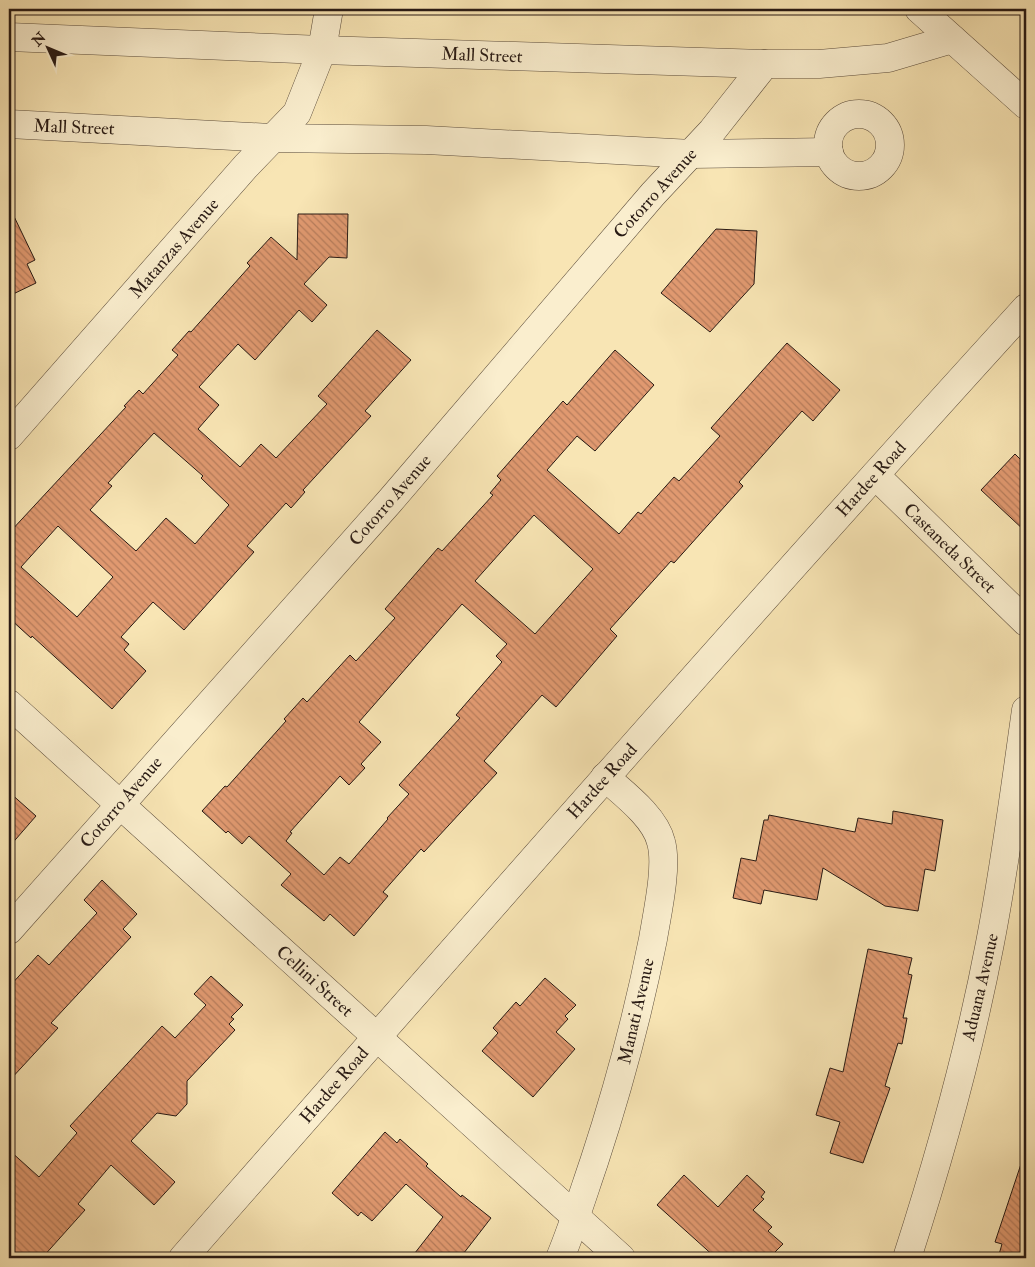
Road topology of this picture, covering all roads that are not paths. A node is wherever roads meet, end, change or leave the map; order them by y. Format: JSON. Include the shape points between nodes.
{"nodes":[{"id":1,"x":329,"y":9,"type":"edge"},
{"id":2,"x":919,"y":9,"type":"edge"},
{"id":3,"x":9,"y":37,"type":"edge"},
{"id":4,"x":952,"y":39,"type":"junction"},
{"id":5,"x":322,"y":50,"type":"junction"},
{"id":6,"x":766,"y":64,"type":"junction"},
{"id":7,"x":1026,"y":104,"type":"edge"},
{"id":8,"x":9,"y":124,"type":"edge"},
{"id":9,"x":271,"y":138,"type":"junction"},
{"id":10,"x":829,"y":152,"type":"dead end"},
{"id":11,"x":692,"y":154,"type":"junction"},
{"id":12,"x":1026,"y":308,"type":"edge"},
{"id":13,"x":9,"y":436,"type":"edge"},
{"id":14,"x":875,"y":475,"type":"junction"},
{"id":15,"x":1026,"y":622,"type":"edge"},
{"id":16,"x":9,"y":704,"type":"edge"},
{"id":17,"x":1026,"y":710,"type":"edge"},
{"id":18,"x":605,"y":777,"type":"junction"},
{"id":19,"x":120,"y":804,"type":"junction"},
{"id":20,"x":9,"y":930,"type":"edge"},
{"id":21,"x":376,"y":1037,"type":"junction"},
{"id":22,"x":576,"y":1218,"type":"junction"},
{"id":23,"x":183,"y":1258,"type":"edge"},
{"id":24,"x":560,"y":1258,"type":"edge"},
{"id":25,"x":621,"y":1258,"type":"edge"},
{"id":26,"x":907,"y":1258,"type":"edge"}],
"edges":[{"from":1,"to":5,"type":"street","name":"Matanzas Avenue"},
{"from":2,"to":4,"type":"street"},
{"from":3,"to":5,"type":"street","name":"Mall Street"},
{"from":4,"to":6,"type":"street","name":"Mall Street","via":[[888,58],[820,64]]},
{"from":4,"to":7,"type":"street"},
{"from":5,"to":6,"type":"street","name":"Mall Street"},
{"from":5,"to":9,"type":"street","name":"Matanzas Avenue","via":[[297,113]]},
{"from":6,"to":11,"type":"street","name":"Cotorro Avenue"},
{"from":8,"to":9,"type":"street","name":"Mall Street"},
{"from":9,"to":11,"type":"street","name":"Mall Street","via":[[426,140]]},
{"from":9,"to":13,"type":"street","name":"Matanzas Avenue"},
{"from":10,"to":11,"type":"street","name":"Mall Street"},
{"from":11,"to":19,"type":"street","name":"Cotorro Avenue","via":[[648,200],[390,500]]},
{"from":12,"to":14,"type":"street","name":"Hardee Road"},
{"from":14,"to":15,"type":"street","name":"Castaneda Street"},
{"from":14,"to":18,"type":"street","name":"Hardee Road"},
{"from":16,"to":19,"type":"street","name":"Cellini Street"},
{"from":17,"to":26,"type":"street","name":"Aduana Avenue","via":[[1005,863],[990,944],[938,1156]]},
{"from":18,"to":21,"type":"street","name":"Hardee Road"},
{"from":18,"to":22,"type":"street","name":"Manati Avenue","via":[[631,800],[656,830],[663,852],[662,876],[657,918],[627,1058]]},
{"from":19,"to":20,"type":"street","name":"Cotorro Avenue"},
{"from":19,"to":21,"type":"street","name":"Cellini Street"},
{"from":21,"to":22,"type":"street","name":"Cellini Street"},
{"from":21,"to":23,"type":"street","name":"Hardee Road"},
{"from":22,"to":24,"type":"street","name":"Manati Avenue"},
{"from":22,"to":25,"type":"street","name":"Cellini Street"}]}
